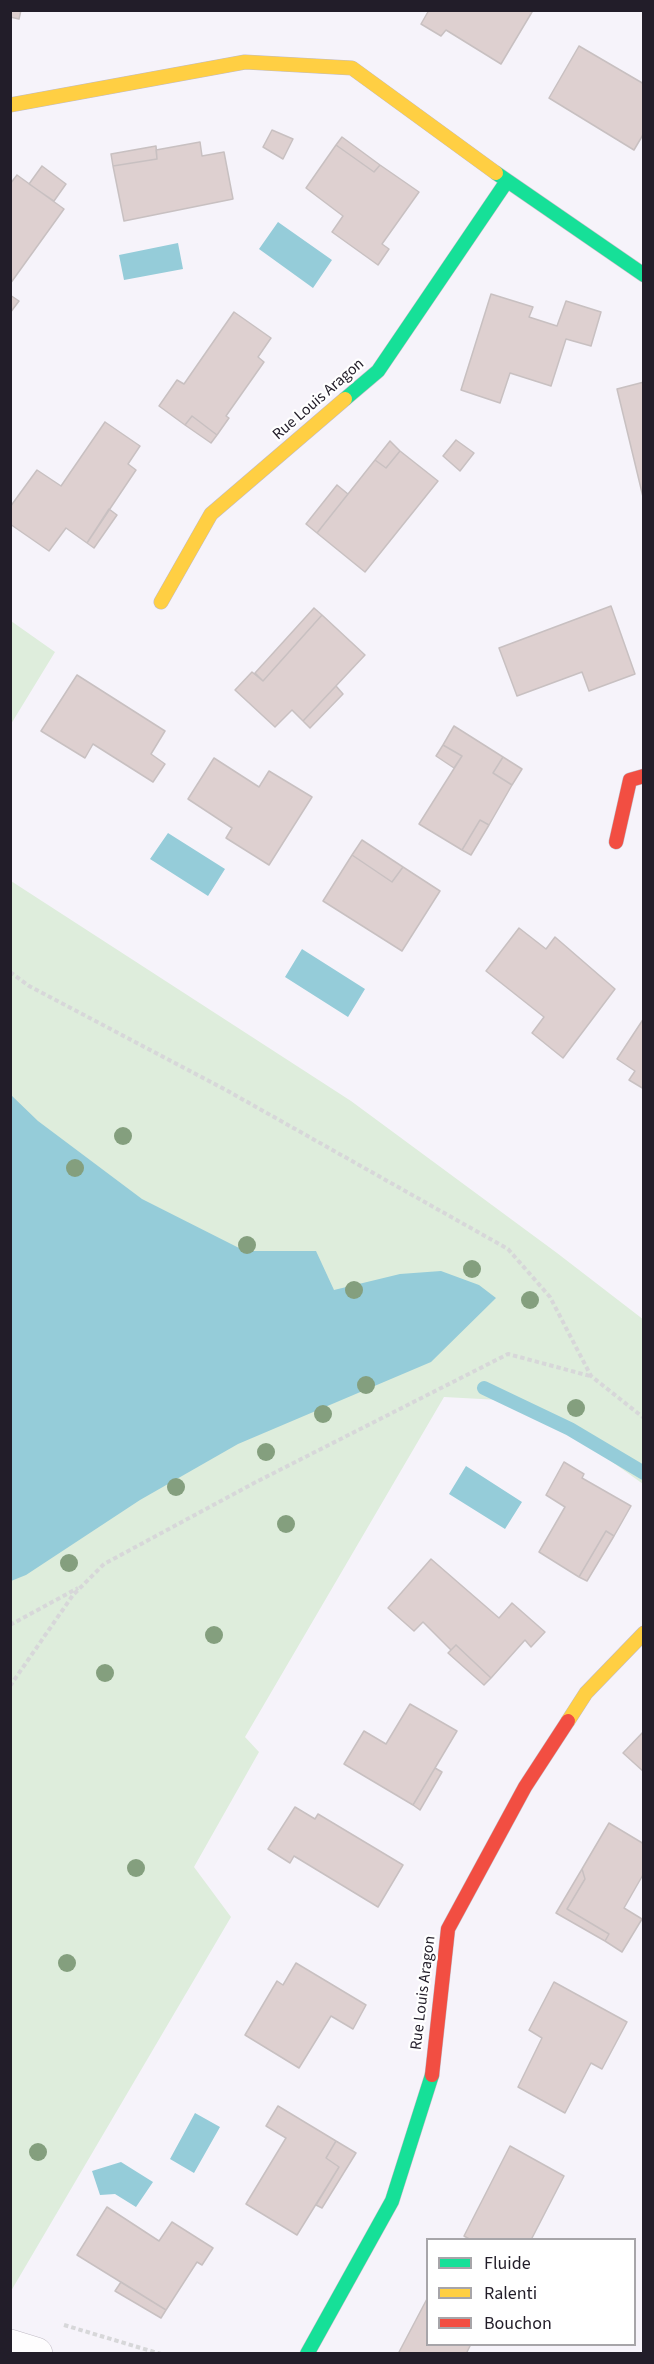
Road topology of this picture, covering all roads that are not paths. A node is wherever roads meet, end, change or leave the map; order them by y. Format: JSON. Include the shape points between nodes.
{"nodes":[{"id":1,"x":10,"y":105,"type":"edge"},
{"id":2,"x":507,"y":181,"type":"junction"},
{"id":3,"x":644,"y":275,"type":"edge"},
{"id":4,"x":161,"y":602,"type":"dead end"},
{"id":5,"x":644,"y":776,"type":"edge"},
{"id":6,"x":616,"y":842,"type":"dead end"},
{"id":7,"x":644,"y":1633,"type":"edge"},
{"id":8,"x":10,"y":2346,"type":"edge"},
{"id":9,"x":36,"y":2354,"type":"edge"},
{"id":10,"x":307,"y":2354,"type":"edge"}],
"edges":[{"from":1,"to":2,"type":"street","via":[[245,62],[352,68]]},
{"from":2,"to":3,"type":"street"},
{"from":2,"to":4,"type":"street","name":"Rue Louis Aragon","via":[[378,371],[211,514]]},
{"from":5,"to":6,"type":"street","via":[[630,780]]},
{"from":7,"to":10,"type":"street","name":"Rue Louis Aragon","via":[[586,1693],[525,1787],[448,1929],[431,2083],[392,2201]]},
{"from":8,"to":9,"type":"street"}]}
